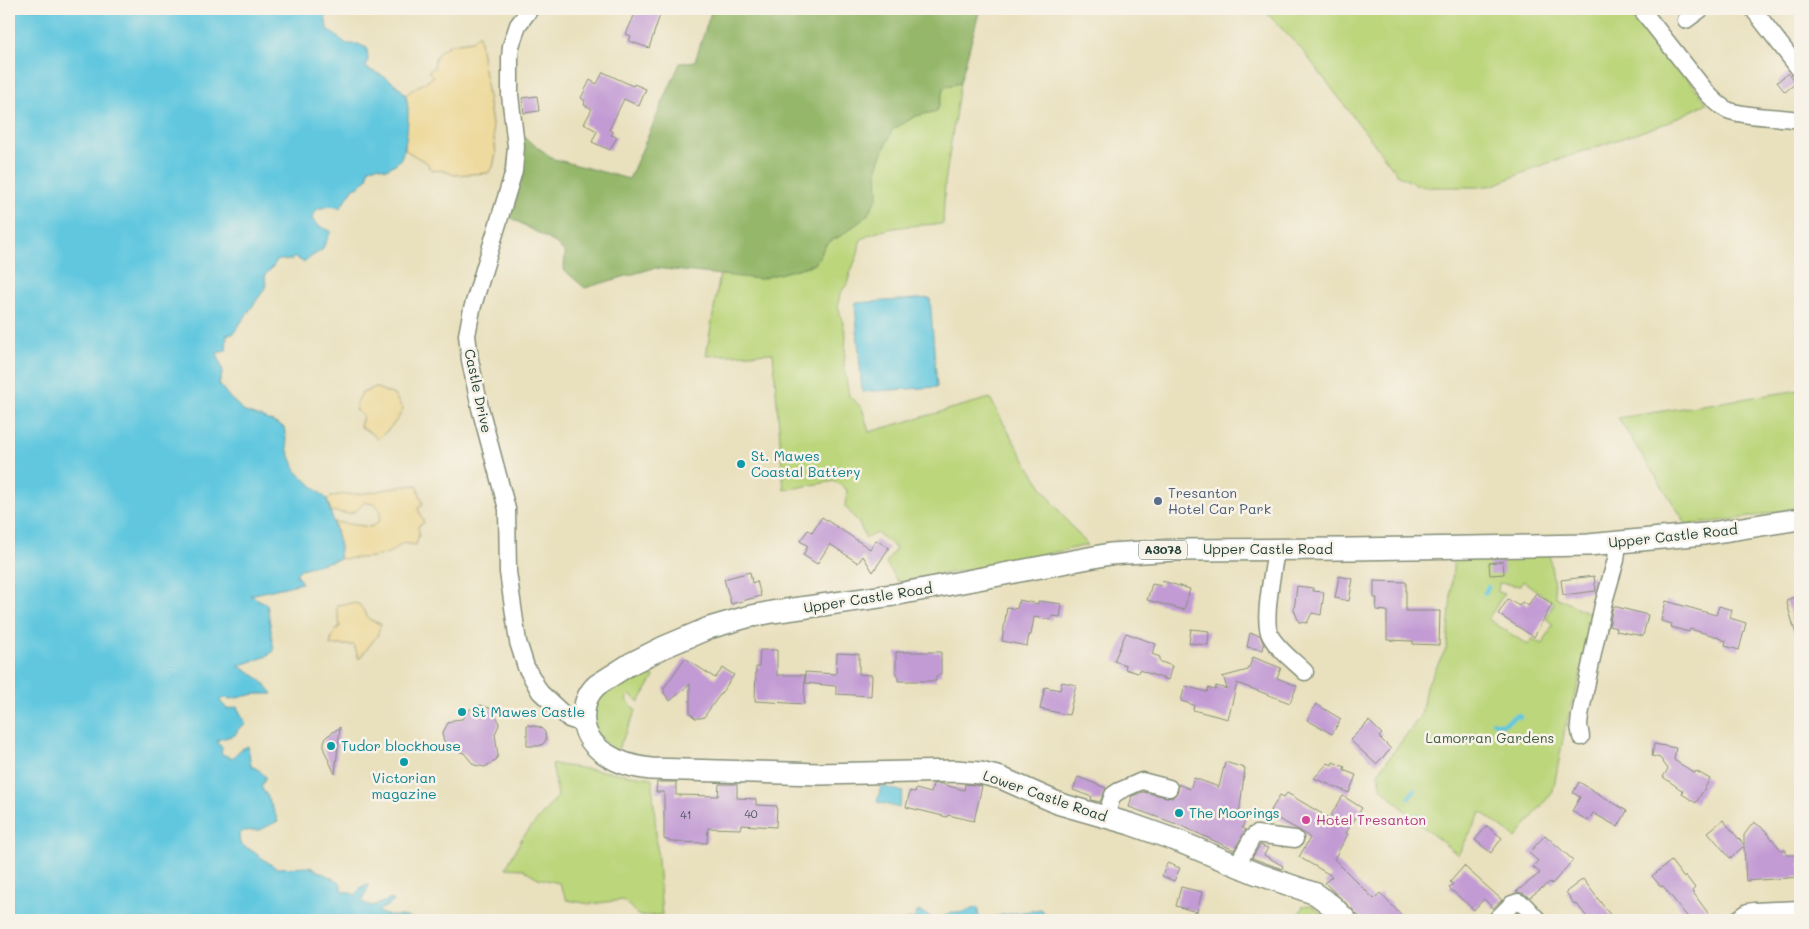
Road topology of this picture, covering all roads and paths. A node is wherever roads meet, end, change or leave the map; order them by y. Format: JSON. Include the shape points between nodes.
{"nodes":[{"id":1,"x":530,"y":9,"type":"edge"},
{"id":2,"x":1641,"y":9,"type":"edge"},
{"id":3,"x":1701,"y":9,"type":"edge"},
{"id":4,"x":1753,"y":9,"type":"edge"},
{"id":5,"x":1686,"y":20,"type":"dead end"},
{"id":6,"x":1800,"y":70,"type":"edge"},
{"id":7,"x":1800,"y":120,"type":"edge"},
{"id":8,"x":1800,"y":519,"type":"edge"},
{"id":9,"x":1618,"y":543,"type":"junction"},
{"id":10,"x":1276,"y":549,"type":"junction"},
{"id":11,"x":1305,"y":672,"type":"dead end"},
{"id":12,"x":584,"y":728,"type":"junction"},
{"id":13,"x":1581,"y":737,"type":"dead end"},
{"id":14,"x":1169,"y":788,"type":"dead end"},
{"id":15,"x":1105,"y":818,"type":"junction"},
{"id":16,"x":1295,"y":839,"type":"dead end"},
{"id":17,"x":1237,"y":865,"type":"junction"},
{"id":18,"x":1800,"y":909,"type":"edge"},
{"id":19,"x":1346,"y":920,"type":"edge"},
{"id":20,"x":1496,"y":920,"type":"edge"},
{"id":21,"x":1538,"y":920,"type":"edge"},
{"id":22,"x":1738,"y":920,"type":"edge"}],
"edges":[{"from":1,"to":12,"type":"street","name":"Castle Drive","via":[[518,25],[511,52],[510,95],[516,146],[514,171],[467,334],[480,408],[507,509],[508,572],[518,642],[526,667],[540,692],[568,719]]},
{"from":2,"to":7,"type":"street","via":[[1708,94],[1728,110]]},
{"from":3,"to":5,"type":"street"},
{"from":4,"to":6,"type":"street"},
{"from":8,"to":9,"type":"main road","name":"Upper Castle Road","number":"A3078"},
{"from":9,"to":10,"type":"main road","name":"Upper Castle Road","number":"A3078","via":[[1533,547]]},
{"from":9,"to":13,"type":"street","via":[[1580,715]]},
{"from":10,"to":11,"type":"street","via":[[1267,628],[1275,644]]},
{"from":10,"to":12,"type":"main road","name":"Upper Castle Road","number":"A3078","via":[[1124,552],[902,594],[748,617],[709,628],[664,647],[604,680],[588,694]]},
{"from":12,"to":15,"type":"main road","name":"Lower Castle Road","via":[[593,744],[608,756],[640,768],[819,774],[969,771],[1001,778],[1060,804]]},
{"from":14,"to":15,"type":"street","via":[[1142,781],[1118,790]]},
{"from":15,"to":17,"type":"main road","name":"Lower Castle Road","via":[[1178,841]]},
{"from":16,"to":17,"type":"street","via":[[1256,834]]},
{"from":17,"to":19,"type":"main road","name":"Lower Castle Road","via":[[1316,894]]},
{"from":18,"to":22,"type":"street","via":[[1754,911]]},
{"from":20,"to":21,"type":"street","via":[[1518,902]]}]}
